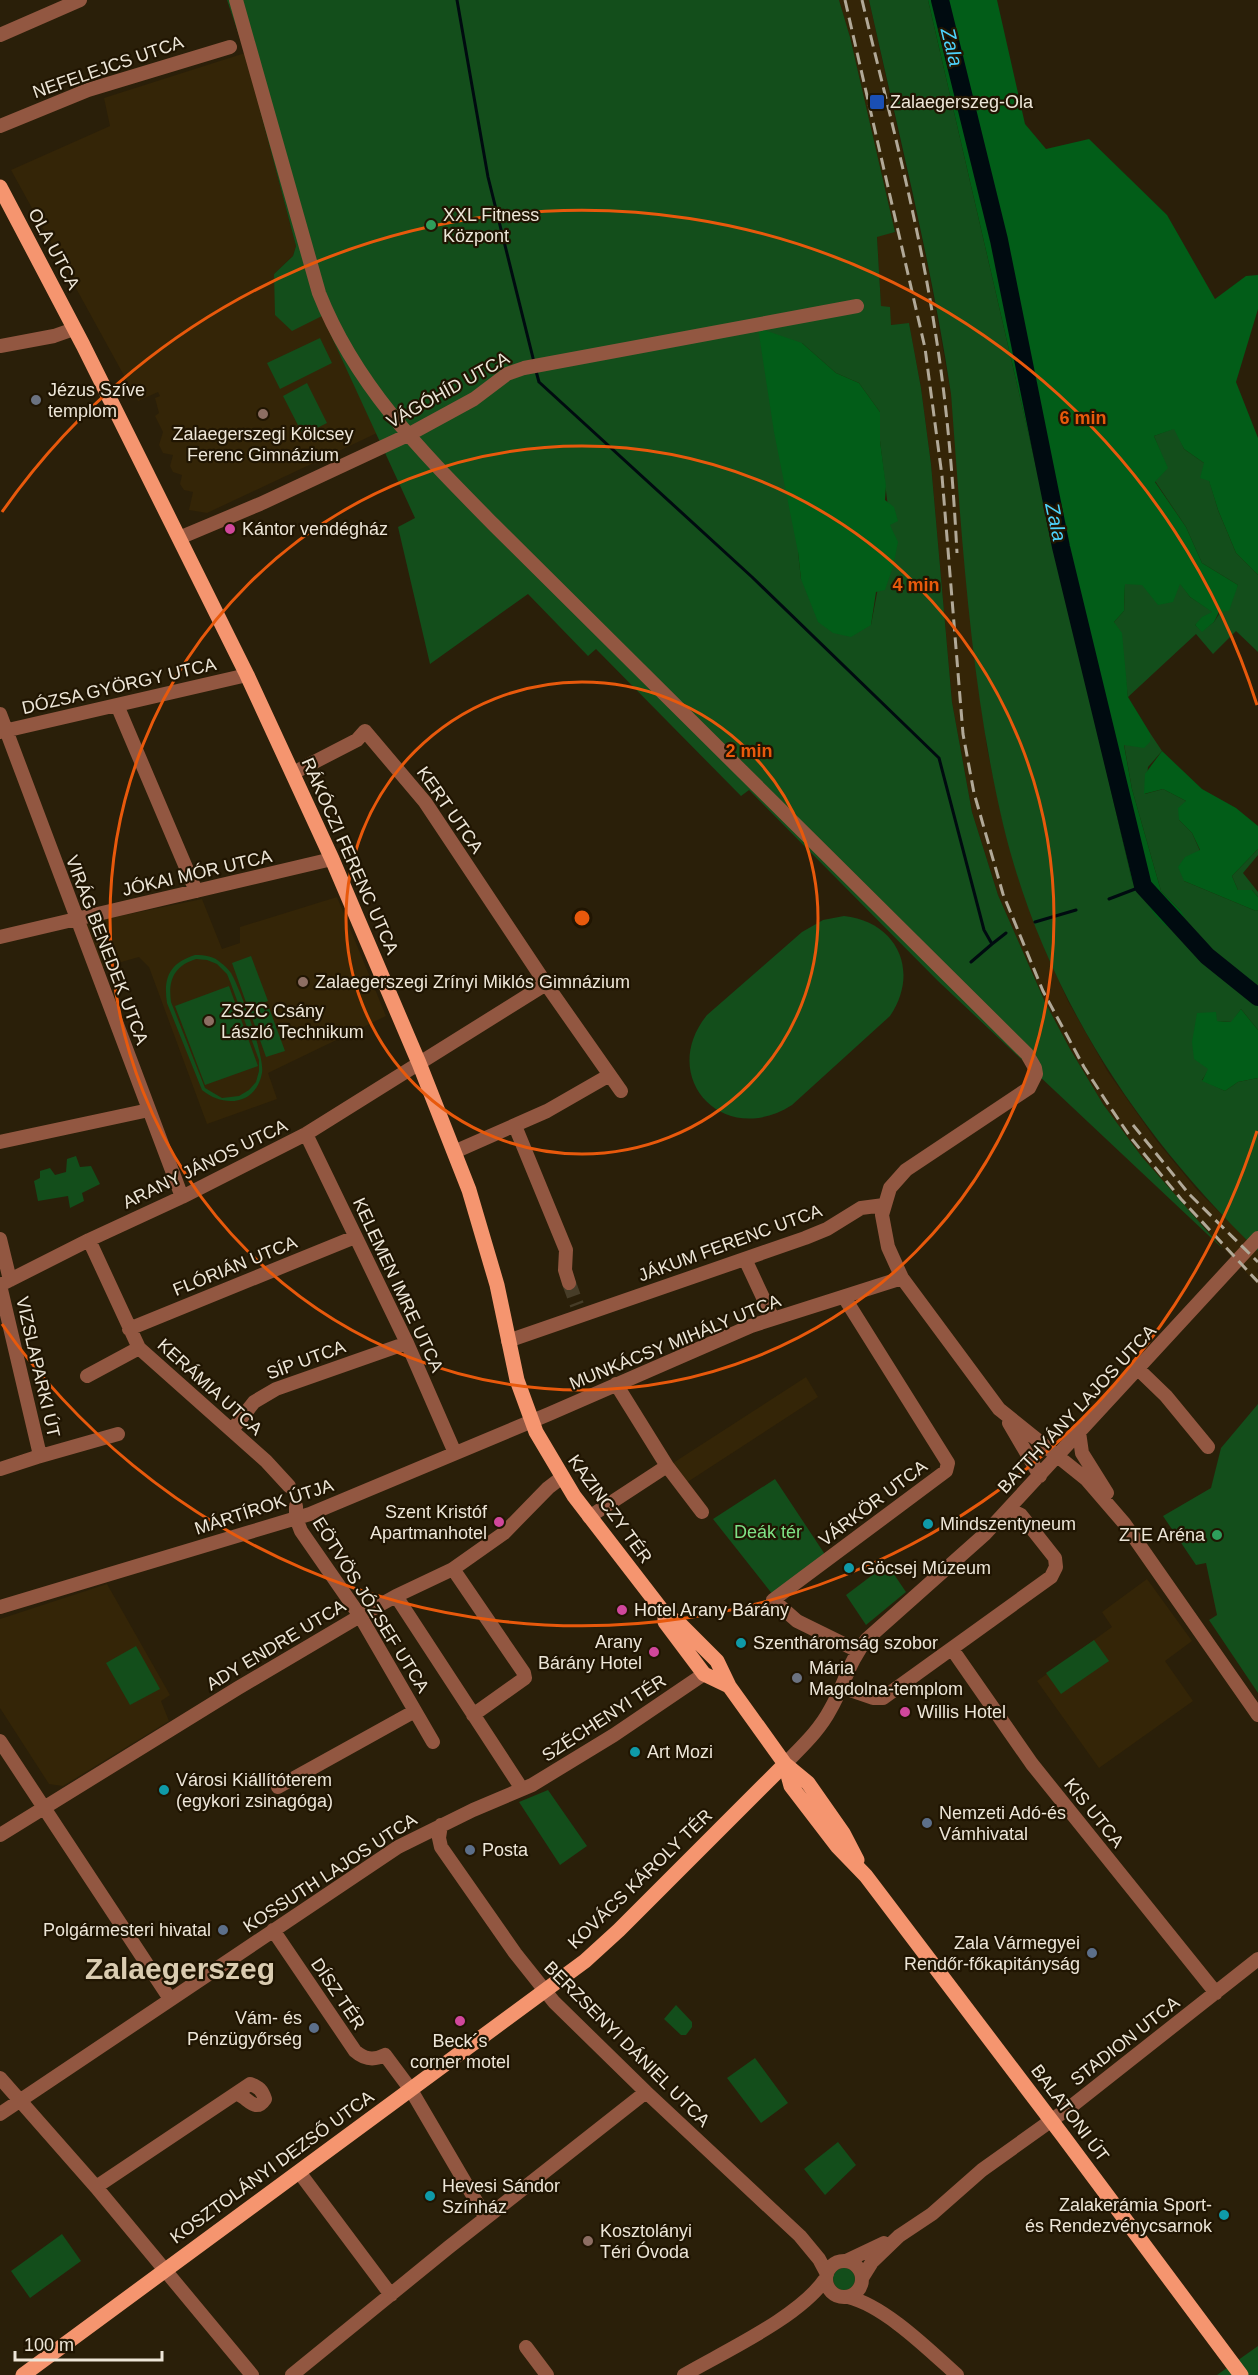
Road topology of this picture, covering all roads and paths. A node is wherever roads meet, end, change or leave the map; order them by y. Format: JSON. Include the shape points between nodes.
{"nodes":[{"id":1,"x":80,"y":0,"type":"edge"},
{"id":2,"x":236,"y":0,"type":"edge"},
{"id":3,"x":0,"y":35,"type":"edge"},
{"id":4,"x":230,"y":47,"type":"dead end"},
{"id":5,"x":0,"y":126,"type":"edge"},
{"id":6,"x":0,"y":188,"type":"edge"},
{"id":7,"x":857,"y":306,"type":"dead end"},
{"id":8,"x":74,"y":329,"type":"junction"},
{"id":9,"x":0,"y":346,"type":"edge"},
{"id":10,"x":408,"y":435,"type":"junction"},
{"id":11,"x":179,"y":538,"type":"junction"},
{"id":12,"x":247,"y":675,"type":"junction"},
{"id":13,"x":117,"y":705,"type":"junction"},
{"id":14,"x":0,"y":714,"type":"edge"},
{"id":15,"x":3,"y":731,"type":"edge"},
{"id":16,"x":293,"y":773,"type":"junction"},
{"id":17,"x":332,"y":859,"type":"junction"},
{"id":18,"x":196,"y":891,"type":"junction"},
{"id":19,"x":76,"y":919,"type":"junction"},
{"id":20,"x":0,"y":937,"type":"edge"},
{"id":21,"x":546,"y":984,"type":"junction"},
{"id":22,"x":419,"y":1063,"type":"junction"},
{"id":23,"x":609,"y":1076,"type":"junction"},
{"id":24,"x":621,"y":1091,"type":"dead end"},
{"id":25,"x":149,"y":1110,"type":"junction"},
{"id":26,"x":515,"y":1126,"type":"junction"},
{"id":27,"x":306,"y":1134,"type":"junction"},
{"id":28,"x":0,"y":1142,"type":"edge"},
{"id":29,"x":454,"y":1152,"type":"junction"},
{"id":30,"x":182,"y":1197,"type":"junction"},
{"id":31,"x":884,"y":1205,"type":"junction"},
{"id":32,"x":355,"y":1237,"type":"junction"},
{"id":33,"x":1258,"y":1238,"type":"edge"},
{"id":34,"x":0,"y":1239,"type":"edge"},
{"id":35,"x":89,"y":1240,"type":"junction"},
{"id":36,"x":745,"y":1259,"type":"junction"},
{"id":37,"x":902,"y":1278,"type":"junction"},
{"id":38,"x":3,"y":1283,"type":"edge"},
{"id":39,"x":569,"y":1283,"type":"tunnel mouth"},
{"id":40,"x":844,"y":1297,"type":"junction"},
{"id":41,"x":773,"y":1319,"type":"junction"},
{"id":42,"x":129,"y":1329,"type":"junction"},
{"id":43,"x":508,"y":1341,"type":"junction"},
{"id":44,"x":406,"y":1344,"type":"junction"},
{"id":45,"x":139,"y":1348,"type":"junction"},
{"id":46,"x":1138,"y":1369,"type":"junction"},
{"id":47,"x":87,"y":1376,"type":"dead end"},
{"id":48,"x":616,"y":1384,"type":"junction"},
{"id":49,"x":999,"y":1409,"type":"junction"},
{"id":50,"x":531,"y":1422,"type":"junction"},
{"id":51,"x":233,"y":1429,"type":"junction"},
{"id":52,"x":1079,"y":1431,"type":"junction"},
{"id":53,"x":118,"y":1434,"type":"dead end"},
{"id":54,"x":1208,"y":1447,"type":"dead end"},
{"id":55,"x":455,"y":1453,"type":"junction"},
{"id":56,"x":37,"y":1457,"type":"junction"},
{"id":57,"x":1057,"y":1457,"type":"junction"},
{"id":58,"x":667,"y":1466,"type":"junction"},
{"id":59,"x":0,"y":1469,"type":"edge"},
{"id":60,"x":1040,"y":1476,"type":"junction"},
{"id":61,"x":561,"y":1478,"type":"junction"},
{"id":62,"x":289,"y":1486,"type":"dead end"},
{"id":63,"x":1009,"y":1509,"type":"junction"},
{"id":64,"x":296,"y":1512,"type":"junction"},
{"id":65,"x":702,"y":1512,"type":"dead end"},
{"id":66,"x":589,"y":1517,"type":"junction"},
{"id":67,"x":1124,"y":1523,"type":"junction"},
{"id":68,"x":453,"y":1569,"type":"junction"},
{"id":69,"x":396,"y":1596,"type":"junction"},
{"id":70,"x":0,"y":1607,"type":"edge"},
{"id":71,"x":665,"y":1614,"type":"junction"},
{"id":72,"x":360,"y":1616,"type":"junction"},
{"id":73,"x":952,"y":1649,"type":"junction"},
{"id":74,"x":858,"y":1651,"type":"junction"},
{"id":75,"x":704,"y":1674,"type":"junction"},
{"id":76,"x":729,"y":1686,"type":"junction"},
{"id":77,"x":841,"y":1687,"type":"junction"},
{"id":78,"x":415,"y":1711,"type":"junction"},
{"id":79,"x":474,"y":1715,"type":"junction"},
{"id":80,"x":1258,"y":1715,"type":"edge"},
{"id":81,"x":0,"y":1741,"type":"edge"},
{"id":82,"x":433,"y":1742,"type":"dead end"},
{"id":83,"x":785,"y":1764,"type":"junction"},
{"id":84,"x":791,"y":1786,"type":"junction"},
{"id":85,"x":278,"y":1787,"type":"dead end"},
{"id":86,"x":522,"y":1789,"type":"junction"},
{"id":87,"x":758,"y":1791,"type":"junction"},
{"id":88,"x":45,"y":1807,"type":"junction"},
{"id":89,"x":441,"y":1825,"type":"junction"},
{"id":90,"x":0,"y":1835,"type":"edge"},
{"id":91,"x":866,"y":1876,"type":"junction"},
{"id":92,"x":273,"y":1930,"type":"junction"},
{"id":93,"x":1258,"y":1959,"type":"edge"},
{"id":94,"x":545,"y":1991,"type":"junction"},
{"id":95,"x":1216,"y":1993,"type":"junction"},
{"id":96,"x":170,"y":1999,"type":"junction"},
{"id":97,"x":0,"y":2078,"type":"edge"},
{"id":98,"x":411,"y":2090,"type":"junction"},
{"id":99,"x":646,"y":2092,"type":"junction"},
{"id":100,"x":237,"y":2094,"type":"dead end"},
{"id":101,"x":19,"y":2100,"type":"junction"},
{"id":102,"x":0,"y":2114,"type":"edge"},
{"id":103,"x":1052,"y":2120,"type":"junction"},
{"id":104,"x":299,"y":2172,"type":"junction"},
{"id":105,"x":96,"y":2187,"type":"junction"},
{"id":106,"x":486,"y":2218,"type":"junction"},
{"id":107,"x":800,"y":2236,"type":"junction"},
{"id":108,"x":899,"y":2236,"type":"junction"},
{"id":109,"x":843,"y":2261,"type":"junction"},
{"id":110,"x":165,"y":2269,"type":"junction"},
{"id":111,"x":826,"y":2276,"type":"junction"},
{"id":112,"x":862,"y":2280,"type":"junction"},
{"id":113,"x":391,"y":2295,"type":"junction"},
{"id":114,"x":845,"y":2297,"type":"junction"},
{"id":115,"x":795,"y":2309,"type":"junction"},
{"id":116,"x":900,"y":2325,"type":"junction"},
{"id":117,"x":526,"y":2347,"type":"dead end"},
{"id":118,"x":23,"y":2375,"type":"edge"},
{"id":119,"x":252,"y":2375,"type":"edge"},
{"id":120,"x":292,"y":2375,"type":"edge"},
{"id":121,"x":547,"y":2375,"type":"edge"},
{"id":122,"x":684,"y":2375,"type":"edge"},
{"id":123,"x":957,"y":2375,"type":"edge"},
{"id":124,"x":1241,"y":2375,"type":"edge"}],
"edges":[{"from":1,"to":3,"type":"street"},
{"from":2,"to":10,"type":"street","via":[[326,310],[339,339],[392,418]]},
{"from":4,"to":5,"type":"street","name":"NEFELEJCS UTCA","via":[[88,90]]},
{"from":6,"to":8,"type":"main road","name":"OLA UTCA"},
{"from":7,"to":10,"type":"street","name":"VÁGÓHÍD UTCA","via":[[534,366],[507,374],[474,399]]},
{"from":8,"to":9,"type":"street"},
{"from":8,"to":11,"type":"main road","name":"RÁKÓCZI FERENC UTCA"},
{"from":10,"to":11,"type":"street","name":"VÁGÓHÍD UTCA"},
{"from":10,"to":31,"type":"street","via":[[1027,1054],[1036,1074],[1029,1088],[906,1170],[894,1182]]},
{"from":11,"to":12,"type":"main road","name":"RÁKÓCZI FERENC UTCA"},
{"from":12,"to":13,"type":"street","name":"DÓZSA GYÖRGY UTCA"},
{"from":12,"to":16,"type":"main road","name":"RÁKÓCZI FERENC UTCA"},
{"from":13,"to":15,"type":"street","name":"DÓZSA GYÖRGY UTCA"},
{"from":13,"to":18,"type":"street"},
{"from":14,"to":15,"type":"street","name":"VIRÁG BENEDEK UTCA"},
{"from":15,"to":19,"type":"street","name":"VIRÁG BENEDEK UTCA"},
{"from":16,"to":17,"type":"main road","name":"RÁKÓCZI FERENC UTCA"},
{"from":16,"to":21,"type":"street","name":"KERT UTCA","via":[[357,740],[365,731],[425,802]]},
{"from":17,"to":18,"type":"street","name":"JÓKAI MÓR UTCA"},
{"from":17,"to":22,"type":"main road","name":"RÁKÓCZI FERENC UTCA"},
{"from":18,"to":19,"type":"street","name":"JÓKAI MÓR UTCA"},
{"from":19,"to":20,"type":"street","name":"JÓKAI MÓR UTCA"},
{"from":19,"to":25,"type":"street","name":"VIRÁG BENEDEK UTCA"},
{"from":21,"to":22,"type":"street"},
{"from":21,"to":23,"type":"street","name":"KERT UTCA"},
{"from":22,"to":27,"type":"street","name":"ARANY JÁNOS UTCA"},
{"from":22,"to":29,"type":"main road","name":"RÁKÓCZI FERENC UTCA"},
{"from":23,"to":24,"type":"street","name":"KERT UTCA"},
{"from":23,"to":26,"type":"street"},
{"from":25,"to":28,"type":"street"},
{"from":25,"to":30,"type":"street","name":"VIRÁG BENEDEK UTCA"},
{"from":26,"to":29,"type":"street"},
{"from":26,"to":39,"type":"street","via":[[566,1250]]},
{"from":27,"to":30,"type":"street","name":"ARANY JÁNOS UTCA"},
{"from":27,"to":32,"type":"street","name":"KELEMEN IMRE UTCA"},
{"from":29,"to":43,"type":"main road","name":"RÁKÓCZI FERENC UTCA","via":[[483,1233]]},
{"from":30,"to":35,"type":"street","name":"ARANY JÁNOS UTCA"},
{"from":31,"to":36,"type":"street","name":"JÁKUM FERENC UTCA","via":[[861,1208],[827,1229]]},
{"from":31,"to":37,"type":"street","via":[[884,1237]]},
{"from":32,"to":42,"type":"street","name":"FLÓRIÁN UTCA"},
{"from":32,"to":44,"type":"street","name":"KELEMEN IMRE UTCA"},
{"from":33,"to":46,"type":"street","name":"BATTHYÁNY LAJOS UTCA"},
{"from":34,"to":38,"type":"street","name":"VIZSLAPARKI ÚT"},
{"from":35,"to":38,"type":"street","name":"ARANY JÁNOS UTCA"},
{"from":35,"to":42,"type":"street","name":"KERÁMIA UTCA"},
{"from":36,"to":41,"type":"street"},
{"from":36,"to":43,"type":"street","name":"JÁKUM FERENC UTCA","via":[[579,1311]]},
{"from":37,"to":40,"type":"street","name":"MUNKÁCSY MIHÁLY UTCA"},
{"from":37,"to":49,"type":"street"},
{"from":38,"to":56,"type":"street","name":"VIZSLAPARKI ÚT","via":[[39,1444]]},
{"from":40,"to":41,"type":"street","name":"MUNKÁCSY MIHÁLY UTCA"},
{"from":40,"to":74,"type":"street","name":"VÁRKÖR UTCA","via":[[948,1463],[946,1472],[773,1600],[797,1621]]},
{"from":41,"to":48,"type":"street","name":"MUNKÁCSY MIHÁLY UTCA"},
{"from":42,"to":45,"type":"street","name":"KERÁMIA UTCA"},
{"from":43,"to":50,"type":"main road","name":"RÁKÓCZI FERENC UTCA"},
{"from":44,"to":51,"type":"street","name":"SÍP UTCA","via":[[276,1389],[255,1402]]},
{"from":44,"to":55,"type":"street","name":"KELEMEN IMRE UTCA"},
{"from":45,"to":47,"type":"street"},
{"from":45,"to":51,"type":"street","name":"KERÁMIA UTCA"},
{"from":46,"to":52,"type":"street","name":"BATTHYÁNY LAJOS UTCA"},
{"from":46,"to":54,"type":"street"},
{"from":48,"to":50,"type":"street","name":"MUNKÁCSY MIHÁLY UTCA"},
{"from":48,"to":58,"type":"street"},
{"from":49,"to":57,"type":"street"},
{"from":49,"to":60,"type":"street"},
{"from":50,"to":55,"type":"street","name":"MÁRTÍROK ÚTJA"},
{"from":50,"to":61,"type":"main road","name":"KAZINCZY TÉR"},
{"from":51,"to":62,"type":"street","name":"KERÁMIA UTCA"},
{"from":52,"to":57,"type":"street","name":"BATTHYÁNY LAJOS UTCA"},
{"from":52,"to":67,"type":"street","via":[[1084,1458]]},
{"from":53,"to":56,"type":"street","name":"VIZSLAPARKI ÚT"},
{"from":55,"to":64,"type":"street","name":"MÁRTÍROK ÚTJA"},
{"from":56,"to":59,"type":"street","name":"VIZSLAPARKI ÚT"},
{"from":57,"to":60,"type":"street","name":"BATTHYÁNY LAJOS UTCA"},
{"from":57,"to":67,"type":"street","via":[[1086,1479]]},
{"from":58,"to":65,"type":"street"},
{"from":58,"to":66,"type":"street"},
{"from":60,"to":63,"type":"street","name":"BATTHYÁNY LAJOS UTCA"},
{"from":61,"to":66,"type":"main road","name":"KAZINCZY TÉR"},
{"from":61,"to":68,"type":"street","name":"ADY ENDRE UTCA","via":[[504,1533]]},
{"from":63,"to":73,"type":"street","via":[[1021,1515],[1052,1554],[1056,1561],[1054,1572],[1046,1582]]},
{"from":63,"to":74,"type":"street","name":"BATTHYÁNY LAJOS UTCA"},
{"from":64,"to":70,"type":"street","name":"MÁRTÍROK ÚTJA"},
{"from":64,"to":72,"type":"street","name":"EÖTVÖS JÓZSEF UTCA","via":[[301,1531]]},
{"from":66,"to":71,"type":"main road","name":"KAZINCZY TÉR"},
{"from":67,"to":80,"type":"street"},
{"from":68,"to":69,"type":"street","name":"ADY ENDRE UTCA"},
{"from":68,"to":79,"type":"street","via":[[525,1678]]},
{"from":69,"to":72,"type":"street","name":"ADY ENDRE UTCA"},
{"from":69,"to":79,"type":"street"},
{"from":71,"to":75,"type":"main road","name":"KAZINCZY TÉR","via":[[665,1622]]},
{"from":71,"to":76,"type":"main road","name":"KAZINCZY TÉR","via":[[705,1647]]},
{"from":72,"to":78,"type":"street","name":"EÖTVÖS JÓZSEF UTCA"},
{"from":72,"to":88,"type":"street","name":"ADY ENDRE UTCA"},
{"from":73,"to":77,"type":"street","via":[[884,1698]]},
{"from":73,"to":95,"type":"street","name":"KIS UTCA","via":[[1032,1764]]},
{"from":74,"to":77,"type":"street","name":"BATTHYÁNY LAJOS UTCA"},
{"from":75,"to":76,"type":"main road","name":"KAZINCZY TÉR"},
{"from":75,"to":86,"type":"street","name":"SZÉCHENYI TÉR","via":[[614,1735]]},
{"from":76,"to":83,"type":"main road","name":"KAZINCZY TÉR"},
{"from":77,"to":83,"type":"street","name":"BATTHYÁNY LAJOS UTCA","via":[[819,1727]]},
{"from":78,"to":82,"type":"street","name":"EÖTVÖS JÓZSEF UTCA"},
{"from":78,"to":85,"type":"street"},
{"from":79,"to":86,"type":"street"},
{"from":81,"to":88,"type":"street"},
{"from":83,"to":84,"type":"main road","name":"BALATONI ÚT"},
{"from":83,"to":87,"type":"main road","name":"KOVÁCS KÁROLY TÉR"},
{"from":83,"to":91,"type":"main road","name":"BALATONI ÚT","via":[[806,1780],[828,1809]]},
{"from":84,"to":87,"type":"main road"},
{"from":84,"to":91,"type":"main road","name":"BALATONI ÚT","via":[[837,1846]]},
{"from":86,"to":89,"type":"street","name":"SZÉCHENYI TÉR"},
{"from":87,"to":94,"type":"main road","name":"KOVÁCS KÁROLY TÉR","via":[[601,1947]]},
{"from":88,"to":90,"type":"street","name":"ADY ENDRE UTCA"},
{"from":88,"to":96,"type":"street"},
{"from":89,"to":92,"type":"street","name":"KOSSUTH LAJOS UTCA","via":[[398,1847]]},
{"from":89,"to":94,"type":"street","name":"BERZSENYI DÁNIEL UTCA","via":[[441,1847]]},
{"from":91,"to":103,"type":"main road","name":"BALATONI ÚT"},
{"from":92,"to":96,"type":"street","name":"KOSSUTH LAJOS UTCA"},
{"from":92,"to":98,"type":"street","name":"DÍSZ TÉR","via":[[355,2051],[370,2059],[385,2055]]},
{"from":93,"to":95,"type":"street","name":"STADION UTCA"},
{"from":94,"to":98,"type":"main road","name":"KOSZTOLÁNYI DEZSŐ UTCA"},
{"from":94,"to":99,"type":"street","name":"BERZSENYI DÁNIEL UTCA"},
{"from":95,"to":103,"type":"street","name":"STADION UTCA"},
{"from":96,"to":101,"type":"street","name":"KOSSUTH LAJOS UTCA"},
{"from":97,"to":101,"type":"street"},
{"from":98,"to":104,"type":"main road","name":"KOSZTOLÁNYI DEZSŐ UTCA"},
{"from":98,"to":106,"type":"street"},
{"from":99,"to":106,"type":"street"},
{"from":99,"to":107,"type":"street","name":"BERZSENYI DÁNIEL UTCA"},
{"from":100,"to":105,"type":"street"},
{"from":101,"to":102,"type":"street","name":"KOSSUTH LAJOS UTCA"},
{"from":101,"to":105,"type":"street"},
{"from":103,"to":108,"type":"street","name":"STADION UTCA"},
{"from":103,"to":124,"type":"main road","name":"BALATONI ÚT"},
{"from":104,"to":110,"type":"main road","name":"KOSZTOLÁNYI DEZSŐ UTCA"},
{"from":104,"to":113,"type":"street"},
{"from":105,"to":110,"type":"street"},
{"from":106,"to":113,"type":"street"},
{"from":107,"to":109,"type":"street","name":"BERZSENYI DÁNIEL UTCA"},
{"from":107,"to":111,"type":"street","name":"BERZSENYI DÁNIEL UTCA","via":[[819,2259]]},
{"from":108,"to":109,"type":"street","name":"STADION UTCA"},
{"from":108,"to":112,"type":"street","name":"STADION UTCA","via":[[872,2262]]},
{"from":109,"to":111,"type":"street","via":[[834,2264]]},
{"from":109,"to":112,"type":"street","via":[[856,2265]]},
{"from":110,"to":118,"type":"main road","name":"KOSZTOLÁNYI DEZSŐ UTCA"},
{"from":110,"to":119,"type":"street"},
{"from":111,"to":114,"type":"street","via":[[830,2291]]},
{"from":111,"to":115,"type":"street","via":[[815,2294]]},
{"from":112,"to":114,"type":"street","via":[[856,2293]]},
{"from":112,"to":116,"type":"street"},
{"from":113,"to":120,"type":"street"},
{"from":114,"to":115,"type":"street"},
{"from":114,"to":116,"type":"street","via":[[867,2303]]},
{"from":115,"to":122,"type":"street"},
{"from":116,"to":123,"type":"street"},
{"from":117,"to":121,"type":"street"}]}
